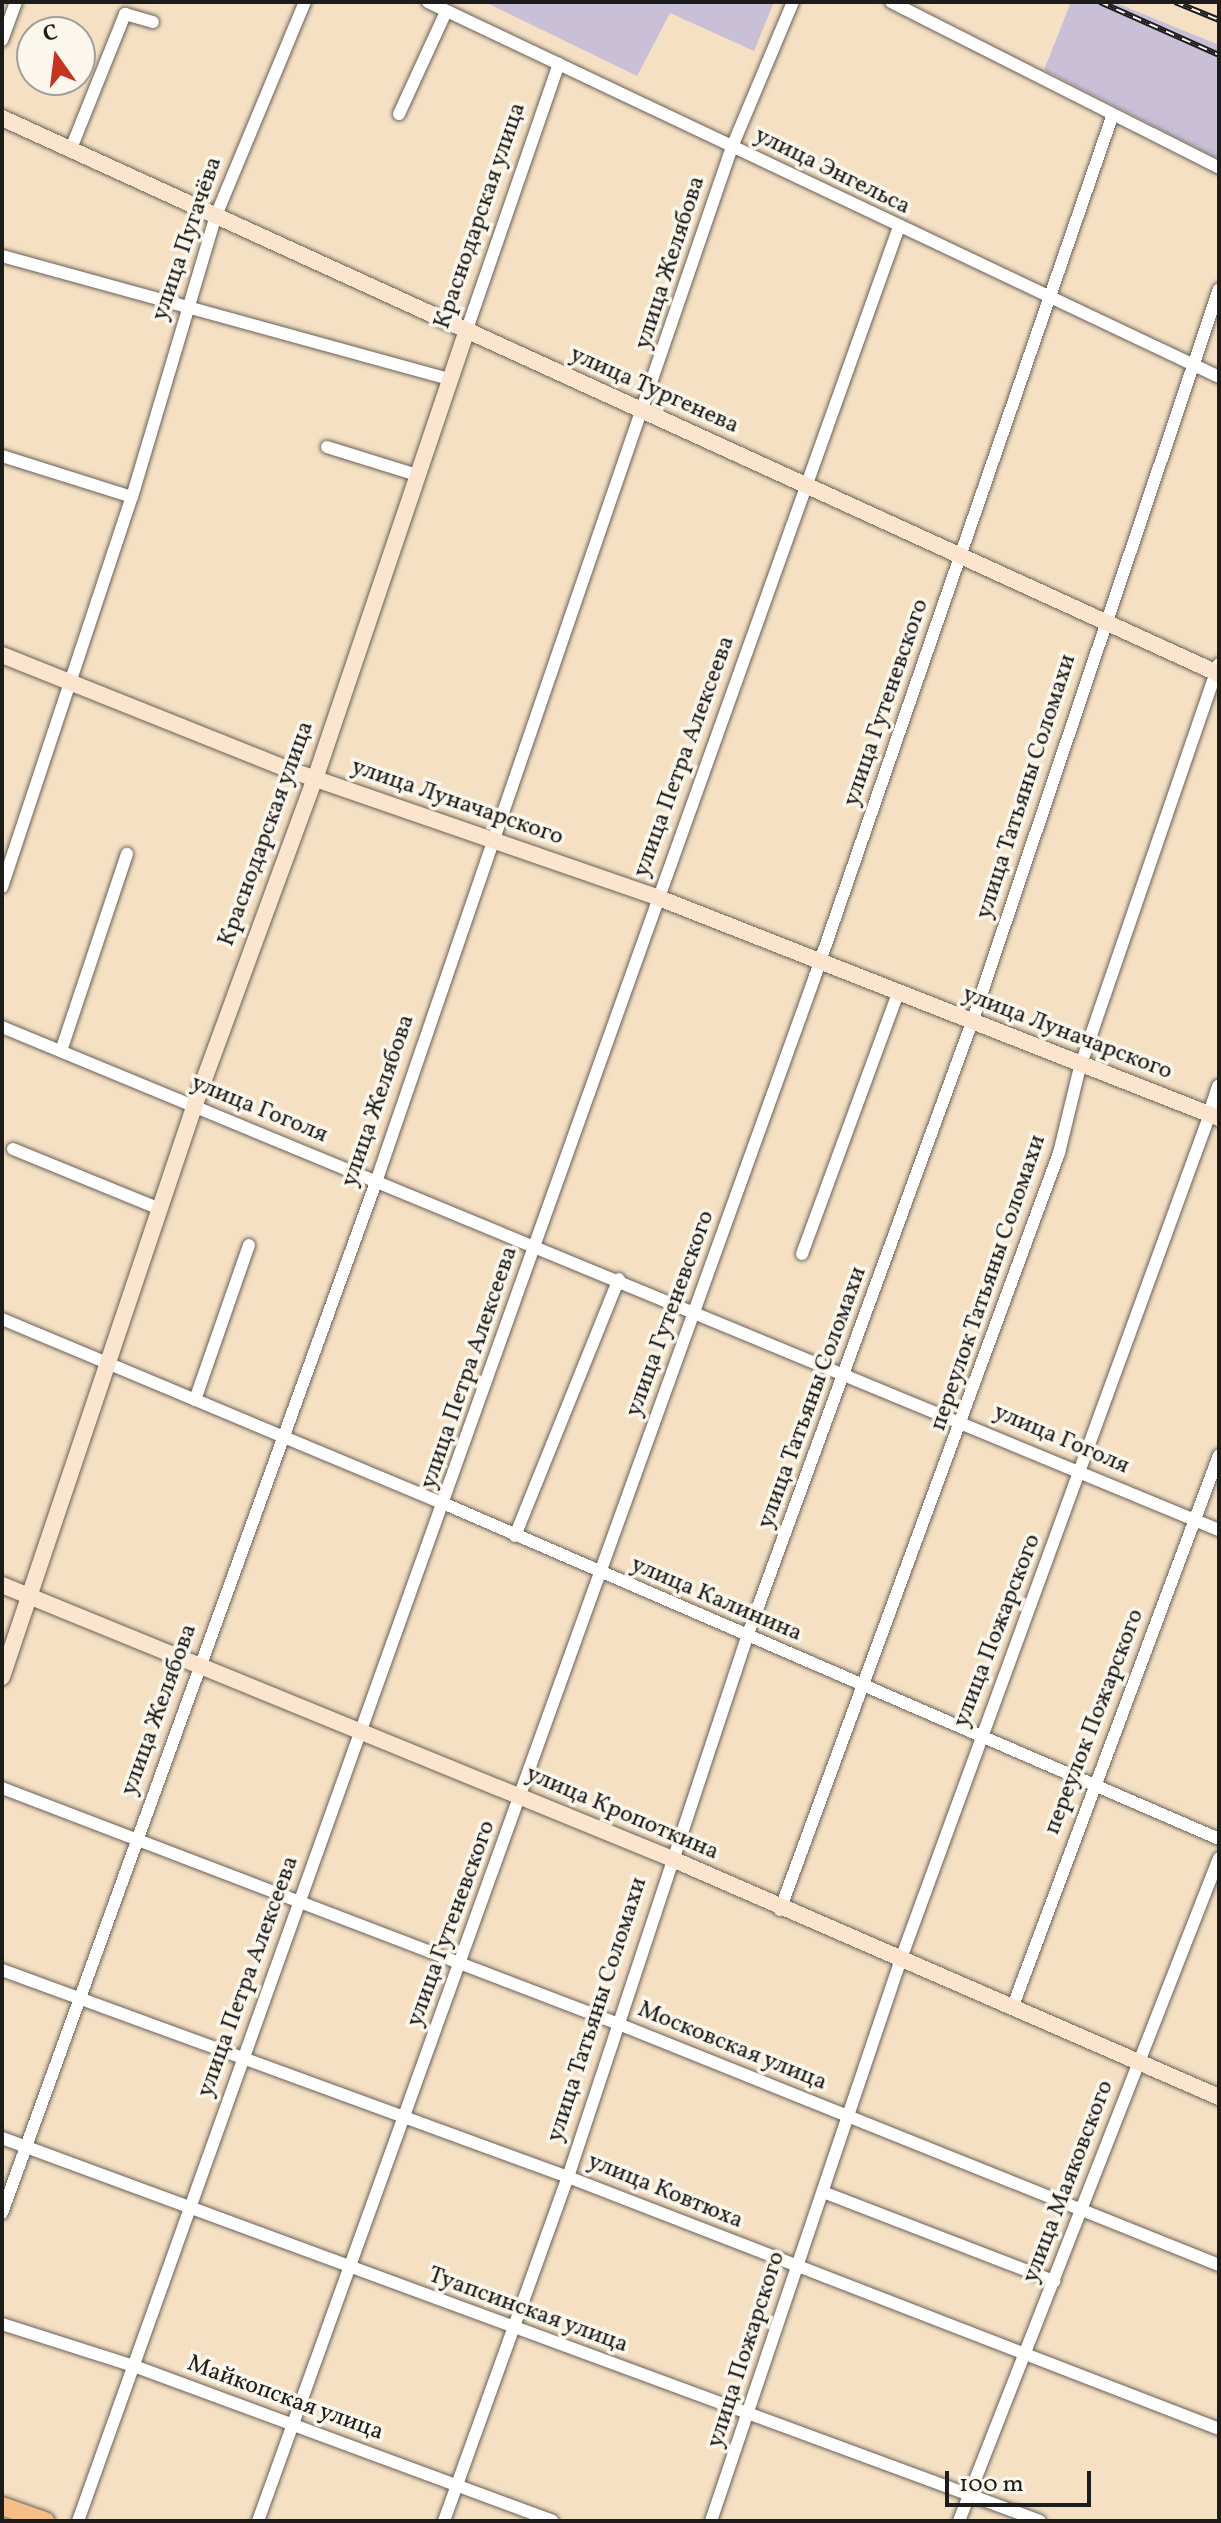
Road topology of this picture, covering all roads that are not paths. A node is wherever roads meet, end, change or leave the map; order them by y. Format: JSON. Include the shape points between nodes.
{"nodes":[{"id":1,"x":16,"y":2,"type":"edge"},
{"id":2,"x":305,"y":2,"type":"edge"},
{"id":3,"x":428,"y":2,"type":"edge"},
{"id":4,"x":793,"y":2,"type":"edge"},
{"id":5,"x":891,"y":2,"type":"edge"},
{"id":6,"x":446,"y":12,"type":"junction"},
{"id":7,"x":153,"y":22,"type":"dead end"},
{"id":8,"x":2,"y":40,"type":"edge"},
{"id":9,"x":559,"y":64,"type":"junction"},
{"id":10,"x":399,"y":114,"type":"dead end"},
{"id":11,"x":1112,"y":117,"type":"junction"},
{"id":12,"x":2,"y":118,"type":"edge"},
{"id":13,"x":732,"y":147,"type":"junction"},
{"id":14,"x":70,"y":151,"type":"junction"},
{"id":15,"x":1219,"y":168,"type":"edge"},
{"id":16,"x":215,"y":218,"type":"junction"},
{"id":17,"x":898,"y":229,"type":"junction"},
{"id":18,"x":2,"y":256,"type":"edge"},
{"id":19,"x":1219,"y":289,"type":"edge"},
{"id":20,"x":1051,"y":297,"type":"junction"},
{"id":21,"x":186,"y":304,"type":"junction"},
{"id":22,"x":466,"y":332,"type":"junction"},
{"id":23,"x":1192,"y":364,"type":"junction"},
{"id":24,"x":1219,"y":377,"type":"edge"},
{"id":25,"x":450,"y":379,"type":"junction"},
{"id":26,"x":644,"y":414,"type":"junction"},
{"id":27,"x":327,"y":447,"type":"dead end"},
{"id":28,"x":2,"y":456,"type":"edge"},
{"id":29,"x":417,"y":475,"type":"junction"},
{"id":30,"x":806,"y":484,"type":"junction"},
{"id":31,"x":132,"y":497,"type":"junction"},
{"id":32,"x":962,"y":556,"type":"junction"},
{"id":33,"x":1105,"y":624,"type":"junction"},
{"id":34,"x":2,"y":655,"type":"edge"},
{"id":35,"x":1218,"y":670,"type":"edge"},
{"id":36,"x":69,"y":682,"type":"junction"},
{"id":37,"x":315,"y":779,"type":"junction"},
{"id":38,"x":491,"y":839,"type":"junction"},
{"id":39,"x":127,"y":854,"type":"dead end"},
{"id":40,"x":2,"y":887,"type":"edge"},
{"id":41,"x":659,"y":898,"type":"junction"},
{"id":42,"x":819,"y":963,"type":"junction"},
{"id":43,"x":898,"y":993,"type":"junction"},
{"id":44,"x":972,"y":1022,"type":"junction"},
{"id":45,"x":2,"y":1027,"type":"edge"},
{"id":46,"x":61,"y":1051,"type":"junction"},
{"id":47,"x":1080,"y":1067,"type":"junction"},
{"id":48,"x":1219,"y":1086,"type":"edge"},
{"id":49,"x":194,"y":1107,"type":"junction"},
{"id":50,"x":1214,"y":1116,"type":"edge"},
{"id":51,"x":13,"y":1149,"type":"dead end"},
{"id":52,"x":376,"y":1182,"type":"junction"},
{"id":53,"x":160,"y":1209,"type":"junction"},
{"id":54,"x":537,"y":1244,"type":"junction"},
{"id":55,"x":249,"y":1245,"type":"dead end"},
{"id":56,"x":802,"y":1254,"type":"dead end"},
{"id":57,"x":619,"y":1279,"type":"junction"},
{"id":58,"x":695,"y":1311,"type":"junction"},
{"id":59,"x":2,"y":1319,"type":"edge"},
{"id":60,"x":109,"y":1364,"type":"junction"},
{"id":61,"x":848,"y":1373,"type":"junction"},
{"id":62,"x":195,"y":1400,"type":"junction"},
{"id":63,"x":964,"y":1423,"type":"junction"},
{"id":64,"x":283,"y":1437,"type":"junction"},
{"id":65,"x":1219,"y":1455,"type":"edge"},
{"id":66,"x":1082,"y":1471,"type":"junction"},
{"id":67,"x":445,"y":1504,"type":"junction"},
{"id":68,"x":1197,"y":1521,"type":"junction"},
{"id":69,"x":1219,"y":1530,"type":"edge"},
{"id":70,"x":515,"y":1536,"type":"junction"},
{"id":71,"x":601,"y":1574,"type":"junction"},
{"id":72,"x":2,"y":1585,"type":"edge"},
{"id":73,"x":30,"y":1596,"type":"junction"},
{"id":74,"x":747,"y":1637,"type":"junction"},
{"id":75,"x":199,"y":1668,"type":"junction"},
{"id":76,"x":2,"y":1677,"type":"edge"},
{"id":77,"x":865,"y":1689,"type":"junction"},
{"id":78,"x":361,"y":1732,"type":"junction"},
{"id":79,"x":982,"y":1736,"type":"junction"},
{"id":80,"x":1091,"y":1785,"type":"junction"},
{"id":81,"x":2,"y":1788,"type":"edge"},
{"id":82,"x":520,"y":1798,"type":"junction"},
{"id":83,"x":1219,"y":1839,"type":"edge"},
{"id":84,"x":135,"y":1843,"type":"junction"},
{"id":85,"x":670,"y":1858,"type":"junction"},
{"id":86,"x":1219,"y":1858,"type":"edge"},
{"id":87,"x":298,"y":1902,"type":"junction"},
{"id":88,"x":780,"y":1910,"type":"junction"},
{"id":89,"x":902,"y":1956,"type":"junction"},
{"id":90,"x":461,"y":1963,"type":"junction"},
{"id":91,"x":2,"y":1970,"type":"edge"},
{"id":92,"x":79,"y":1997,"type":"junction"},
{"id":93,"x":1013,"y":2006,"type":"junction"},
{"id":94,"x":616,"y":2023,"type":"junction"},
{"id":95,"x":244,"y":2058,"type":"junction"},
{"id":96,"x":1138,"y":2061,"type":"junction"},
{"id":97,"x":1219,"y":2097,"type":"edge"},
{"id":98,"x":407,"y":2118,"type":"junction"},
{"id":99,"x":847,"y":2118,"type":"junction"},
{"id":100,"x":2,"y":2138,"type":"edge"},
{"id":101,"x":26,"y":2147,"type":"junction"},
{"id":102,"x":568,"y":2177,"type":"junction"},
{"id":103,"x":823,"y":2192,"type":"junction"},
{"id":104,"x":189,"y":2207,"type":"junction"},
{"id":105,"x":1082,"y":2207,"type":"junction"},
{"id":106,"x":2,"y":2213,"type":"edge"},
{"id":107,"x":1219,"y":2265,"type":"edge"},
{"id":108,"x":351,"y":2268,"type":"junction"},
{"id":109,"x":797,"y":2268,"type":"junction"},
{"id":110,"x":1054,"y":2281,"type":"junction"},
{"id":111,"x":2,"y":2324,"type":"edge"},
{"id":112,"x":511,"y":2330,"type":"junction"},
{"id":113,"x":1027,"y":2353,"type":"junction"},
{"id":114,"x":134,"y":2366,"type":"junction"},
{"id":115,"x":750,"y":2415,"type":"junction"},
{"id":116,"x":293,"y":2425,"type":"junction"},
{"id":117,"x":1219,"y":2429,"type":"edge"},
{"id":118,"x":457,"y":2486,"type":"junction"},
{"id":119,"x":970,"y":2492,"type":"junction"},
{"id":120,"x":2,"y":2506,"type":"edge"},
{"id":121,"x":45,"y":2521,"type":"edge"},
{"id":122,"x":78,"y":2521,"type":"edge"},
{"id":123,"x":258,"y":2521,"type":"edge"},
{"id":124,"x":444,"y":2521,"type":"edge"},
{"id":125,"x":552,"y":2521,"type":"edge"},
{"id":126,"x":711,"y":2521,"type":"edge"},
{"id":127,"x":959,"y":2521,"type":"edge"},
{"id":128,"x":1040,"y":2521,"type":"edge"}],
"edges":[{"from":1,"to":8,"type":"street"},
{"from":2,"to":16,"type":"street","name":"улица Пугачёва"},
{"from":3,"to":6,"type":"street","name":"улица Энгельса"},
{"from":4,"to":13,"type":"street","name":"улица Желябова"},
{"from":5,"to":11,"type":"street"},
{"from":6,"to":9,"type":"street","name":"улица Энгельса"},
{"from":6,"to":10,"type":"street"},
{"from":7,"to":14,"type":"street","via":[[125,14]]},
{"from":9,"to":13,"type":"street","name":"улица Энгельса"},
{"from":9,"to":22,"type":"street","name":"Краснодарская улица"},
{"from":11,"to":15,"type":"street"},
{"from":11,"to":20,"type":"street","name":"улица Гутеневского"},
{"from":12,"to":14,"type":"main road","name":"улица Тургенева"},
{"from":13,"to":17,"type":"street","name":"улица Энгельса"},
{"from":13,"to":26,"type":"street","name":"улица Желябова"},
{"from":14,"to":16,"type":"main road","name":"улица Тургенева"},
{"from":16,"to":21,"type":"street","name":"улица Пугачёва"},
{"from":16,"to":22,"type":"main road","name":"улица Тургенева"},
{"from":17,"to":20,"type":"street","name":"улица Энгельса"},
{"from":17,"to":30,"type":"street","name":"улица Петра Алексеева"},
{"from":18,"to":21,"type":"street"},
{"from":19,"to":23,"type":"street","name":"улица Татьяны Соломахи"},
{"from":20,"to":23,"type":"street","name":"улица Энгельса"},
{"from":20,"to":32,"type":"street","name":"улица Гутеневского"},
{"from":21,"to":25,"type":"street"},
{"from":21,"to":31,"type":"street","name":"улица Пугачёва"},
{"from":22,"to":25,"type":"main road","name":"Краснодарская улица"},
{"from":22,"to":26,"type":"main road","name":"улица Тургенева"},
{"from":23,"to":24,"type":"street","name":"улица Энгельса"},
{"from":23,"to":33,"type":"street","name":"улица Татьяны Соломахи"},
{"from":25,"to":29,"type":"main road","name":"Краснодарская улица"},
{"from":26,"to":30,"type":"main road","name":"улица Тургенева"},
{"from":26,"to":38,"type":"street","name":"улица Желябова"},
{"from":27,"to":29,"type":"street"},
{"from":28,"to":31,"type":"street"},
{"from":29,"to":37,"type":"main road","name":"Краснодарская улица"},
{"from":30,"to":32,"type":"main road","name":"улица Тургенева"},
{"from":30,"to":41,"type":"street","name":"улица Петра Алексеева"},
{"from":31,"to":36,"type":"street","name":"улица Пугачёва"},
{"from":32,"to":33,"type":"main road","name":"улица Тургенева"},
{"from":32,"to":42,"type":"street","name":"улица Гутеневского"},
{"from":33,"to":35,"type":"main road","name":"улица Тургенева"},
{"from":33,"to":44,"type":"street","name":"улица Татьяны Соломахи"},
{"from":34,"to":36,"type":"main road","name":"улица Луначарского"},
{"from":35,"to":47,"type":"street","name":"переулок Татьяны Соломахи"},
{"from":36,"to":37,"type":"main road","name":"улица Луначарского"},
{"from":36,"to":40,"type":"street","name":"улица Пугачёва"},
{"from":37,"to":38,"type":"main road","name":"улица Луначарского"},
{"from":37,"to":49,"type":"main road","name":"Краснодарская улица"},
{"from":38,"to":41,"type":"main road","name":"улица Луначарского"},
{"from":38,"to":52,"type":"street","name":"улица Желябова"},
{"from":39,"to":46,"type":"street"},
{"from":41,"to":42,"type":"main road","name":"улица Луначарского"},
{"from":41,"to":54,"type":"street","name":"улица Петра Алексеева"},
{"from":42,"to":43,"type":"main road","name":"улица Луначарского"},
{"from":42,"to":58,"type":"street","name":"улица Гутеневского"},
{"from":43,"to":44,"type":"main road","name":"улица Луначарского"},
{"from":43,"to":56,"type":"street"},
{"from":44,"to":47,"type":"main road","name":"улица Луначарского"},
{"from":44,"to":61,"type":"street","name":"улица Татьяны Соломахи"},
{"from":45,"to":46,"type":"street","name":"улица Гоголя"},
{"from":46,"to":49,"type":"street","name":"улица Гоголя"},
{"from":47,"to":50,"type":"main road","name":"улица Луначарского"},
{"from":47,"to":63,"type":"street","name":"переулок Татьяны Соломахи","via":[[1059,1153]]},
{"from":48,"to":50,"type":"street","name":"улица Пожарского"},
{"from":49,"to":52,"type":"street","name":"улица Гоголя"},
{"from":49,"to":53,"type":"main road","name":"Краснодарская улица"},
{"from":50,"to":66,"type":"street","name":"улица Пожарского"},
{"from":51,"to":53,"type":"street"},
{"from":52,"to":54,"type":"street","name":"улица Гоголя"},
{"from":52,"to":64,"type":"street","name":"улица Желябова"},
{"from":53,"to":60,"type":"main road","name":"Краснодарская улица"},
{"from":54,"to":57,"type":"street","name":"улица Гоголя"},
{"from":54,"to":67,"type":"street","name":"улица Петра Алексеева"},
{"from":55,"to":62,"type":"street"},
{"from":57,"to":58,"type":"street","name":"улица Гоголя"},
{"from":57,"to":70,"type":"street"},
{"from":58,"to":61,"type":"street","name":"улица Гоголя"},
{"from":58,"to":71,"type":"street","name":"улица Гутеневского"},
{"from":59,"to":60,"type":"street","name":"улица Калинина"},
{"from":60,"to":62,"type":"street","name":"улица Калинина"},
{"from":60,"to":73,"type":"main road","name":"Краснодарская улица"},
{"from":61,"to":63,"type":"street","name":"улица Гоголя"},
{"from":61,"to":74,"type":"street","name":"улица Татьяны Соломахи"},
{"from":62,"to":64,"type":"street","name":"улица Калинина"},
{"from":63,"to":66,"type":"street","name":"улица Гоголя"},
{"from":63,"to":77,"type":"street","name":"переулок Татьяны Соломахи"},
{"from":64,"to":67,"type":"street","name":"улица Калинина"},
{"from":64,"to":75,"type":"street","name":"улица Желябова"},
{"from":65,"to":68,"type":"street","name":"переулок Пожарского"},
{"from":66,"to":68,"type":"street","name":"улица Гоголя"},
{"from":66,"to":79,"type":"street","name":"улица Пожарского"},
{"from":67,"to":70,"type":"street","name":"улица Калинина"},
{"from":67,"to":78,"type":"street","name":"улица Петра Алексеева"},
{"from":68,"to":69,"type":"street","name":"улица Гоголя"},
{"from":68,"to":80,"type":"street","name":"переулок Пожарского"},
{"from":70,"to":71,"type":"street","name":"улица Калинина"},
{"from":71,"to":74,"type":"street","name":"улица Калинина"},
{"from":71,"to":82,"type":"street","name":"улица Гутеневского"},
{"from":72,"to":73,"type":"main road","name":"улица Кропоткина"},
{"from":73,"to":75,"type":"main road","name":"улица Кропоткина"},
{"from":73,"to":76,"type":"main road","name":"Краснодарская улица"},
{"from":74,"to":77,"type":"street","name":"улица Калинина"},
{"from":74,"to":85,"type":"street","name":"улица Татьяны Соломахи"},
{"from":75,"to":78,"type":"main road","name":"улица Кропоткина"},
{"from":75,"to":84,"type":"street","name":"улица Желябова"},
{"from":77,"to":79,"type":"street","name":"улица Калинина"},
{"from":77,"to":88,"type":"street","name":"переулок Татьяны Соломахи"},
{"from":78,"to":82,"type":"main road","name":"улица Кропоткина"},
{"from":78,"to":87,"type":"street","name":"улица Петра Алексеева"},
{"from":79,"to":80,"type":"street","name":"улица Калинина"},
{"from":79,"to":89,"type":"street","name":"улица Пожарского"},
{"from":80,"to":83,"type":"street","name":"улица Калинина"},
{"from":80,"to":93,"type":"street","name":"переулок Пожарского"},
{"from":81,"to":84,"type":"street","name":"Московская улица"},
{"from":82,"to":85,"type":"main road","name":"улица Кропоткина"},
{"from":82,"to":90,"type":"street","name":"улица Гутеневского"},
{"from":84,"to":87,"type":"street","name":"Московская улица"},
{"from":84,"to":92,"type":"street","name":"улица Желябова"},
{"from":85,"to":88,"type":"main road","name":"улица Кропоткина"},
{"from":85,"to":94,"type":"street","name":"улица Татьяны Соломахи"},
{"from":86,"to":96,"type":"street","name":"улица Маяковского"},
{"from":87,"to":90,"type":"street","name":"Московская улица"},
{"from":87,"to":95,"type":"street","name":"улица Петра Алексеева"},
{"from":88,"to":89,"type":"main road","name":"улица Кропоткина"},
{"from":89,"to":93,"type":"main road","name":"улица Кропоткина"},
{"from":89,"to":99,"type":"street","name":"улица Пожарского"},
{"from":90,"to":94,"type":"street","name":"Московская улица"},
{"from":90,"to":98,"type":"street","name":"улица Гутеневского"},
{"from":91,"to":92,"type":"street","name":"улица Ковтюха"},
{"from":92,"to":95,"type":"street","name":"улица Ковтюха"},
{"from":92,"to":101,"type":"street","name":"улица Желябова"},
{"from":93,"to":96,"type":"main road","name":"улица Кропоткина"},
{"from":94,"to":99,"type":"street","name":"Московская улица"},
{"from":94,"to":102,"type":"street","name":"улица Татьяны Соломахи"},
{"from":95,"to":98,"type":"street","name":"улица Ковтюха"},
{"from":95,"to":104,"type":"street","name":"улица Петра Алексеева"},
{"from":96,"to":97,"type":"main road","name":"улица Кропоткина"},
{"from":96,"to":105,"type":"street","name":"улица Маяковского"},
{"from":98,"to":102,"type":"street","name":"улица Ковтюха"},
{"from":98,"to":108,"type":"street","name":"улица Гутеневского"},
{"from":99,"to":103,"type":"street","name":"улица Пожарского"},
{"from":99,"to":105,"type":"street","name":"Московская улица"},
{"from":100,"to":101,"type":"street","name":"Туапсинская улица"},
{"from":101,"to":104,"type":"street","name":"Туапсинская улица"},
{"from":101,"to":106,"type":"street","name":"улица Желябова"},
{"from":102,"to":109,"type":"street","name":"улица Ковтюха"},
{"from":102,"to":112,"type":"street","name":"улица Татьяны Соломахи"},
{"from":103,"to":109,"type":"street","name":"улица Пожарского"},
{"from":103,"to":110,"type":"street"},
{"from":104,"to":108,"type":"street","name":"Туапсинская улица"},
{"from":104,"to":114,"type":"street","name":"улица Петра Алексеева"},
{"from":105,"to":107,"type":"street","name":"Московская улица"},
{"from":105,"to":110,"type":"street","name":"улица Маяковского"},
{"from":108,"to":112,"type":"street","name":"Туапсинская улица"},
{"from":108,"to":116,"type":"street","name":"улица Гутеневского"},
{"from":109,"to":113,"type":"street","name":"улица Ковтюха"},
{"from":109,"to":115,"type":"street","name":"улица Пожарского"},
{"from":110,"to":113,"type":"street","name":"улица Маяковского"},
{"from":111,"to":114,"type":"street","name":"Майкопская улица"},
{"from":112,"to":115,"type":"street","name":"Туапсинская улица"},
{"from":112,"to":118,"type":"street","name":"улица Татьяны Соломахи"},
{"from":113,"to":117,"type":"street","name":"улица Ковтюха"},
{"from":113,"to":119,"type":"street","name":"улица Маяковского"},
{"from":114,"to":116,"type":"street","name":"Майкопская улица"},
{"from":114,"to":122,"type":"street","name":"улица Петра Алексеева"},
{"from":115,"to":119,"type":"street","name":"Туапсинская улица"},
{"from":115,"to":126,"type":"street","name":"улица Пожарского"},
{"from":116,"to":118,"type":"street","name":"Майкопская улица"},
{"from":116,"to":123,"type":"street","name":"улица Гутеневского"},
{"from":118,"to":124,"type":"street","name":"улица Татьяны Соломахи"},
{"from":118,"to":125,"type":"street","name":"Майкопская улица"},
{"from":119,"to":127,"type":"street","name":"улица Маяковского"},
{"from":119,"to":128,"type":"street","name":"Туапсинская улица"},
{"from":120,"to":121,"type":"main road"}]}
